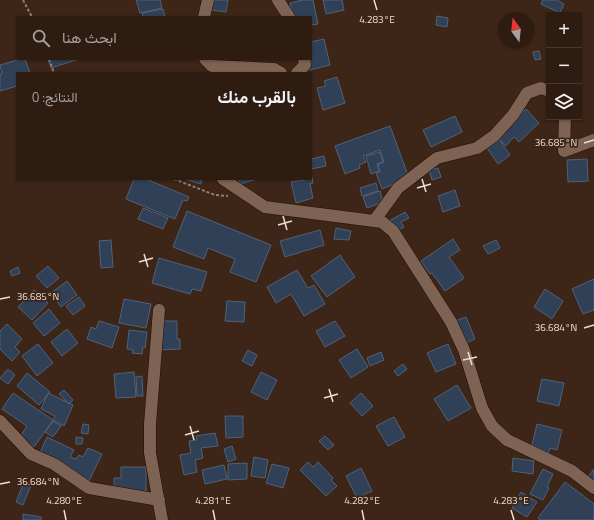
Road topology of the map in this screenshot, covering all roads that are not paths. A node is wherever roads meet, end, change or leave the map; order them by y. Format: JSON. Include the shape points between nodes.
{"nodes":[{"id":1,"x":208,"y":0,"type":"edge"},
{"id":2,"x":278,"y":0,"type":"edge"},
{"id":3,"x":204,"y":16,"type":"edge"},
{"id":4,"x":288,"y":16,"type":"edge"},
{"id":5,"x":206,"y":60,"type":"edge"},
{"id":6,"x":304,"y":60,"type":"edge"},
{"id":7,"x":279,"y":72,"type":"edge"},
{"id":8,"x":298,"y":72,"type":"edge"},
{"id":9,"x":546,"y":90,"type":"edge"},
{"id":10,"x":565,"y":120,"type":"edge"},
{"id":11,"x":594,"y":140,"type":"edge"},
{"id":12,"x":225,"y":180,"type":"edge"},
{"id":13,"x":374,"y":221,"type":"junction"},
{"id":14,"x":159,"y":310,"type":"dead end"},
{"id":15,"x":0,"y":421,"type":"edge"},
{"id":16,"x":594,"y":488,"type":"edge"},
{"id":17,"x":159,"y":500,"type":"junction"},
{"id":18,"x":162,"y":520,"type":"edge"}],
"edges":[{"from":1,"to":3,"type":"street"},
{"from":2,"to":4,"type":"street"},
{"from":5,"to":7,"type":"street","via":[[212,66],[274,69]]},
{"from":6,"to":8,"type":"street","via":[[305,65]]},
{"from":9,"to":13,"type":"street","via":[[541,88],[527,93],[513,115],[494,136],[477,148],[437,158],[398,188]]},
{"from":10,"to":11,"type":"street","via":[[564,151]]},
{"from":12,"to":13,"type":"street","via":[[265,207]]},
{"from":13,"to":16,"type":"street","via":[[382,222],[394,231],[451,322],[464,350],[482,408],[492,426],[507,440],[572,471]]},
{"from":14,"to":17,"type":"street","via":[[150,454]]},
{"from":15,"to":17,"type":"street","via":[[31,454],[54,464],[88,488]]},
{"from":17,"to":18,"type":"street"}]}
